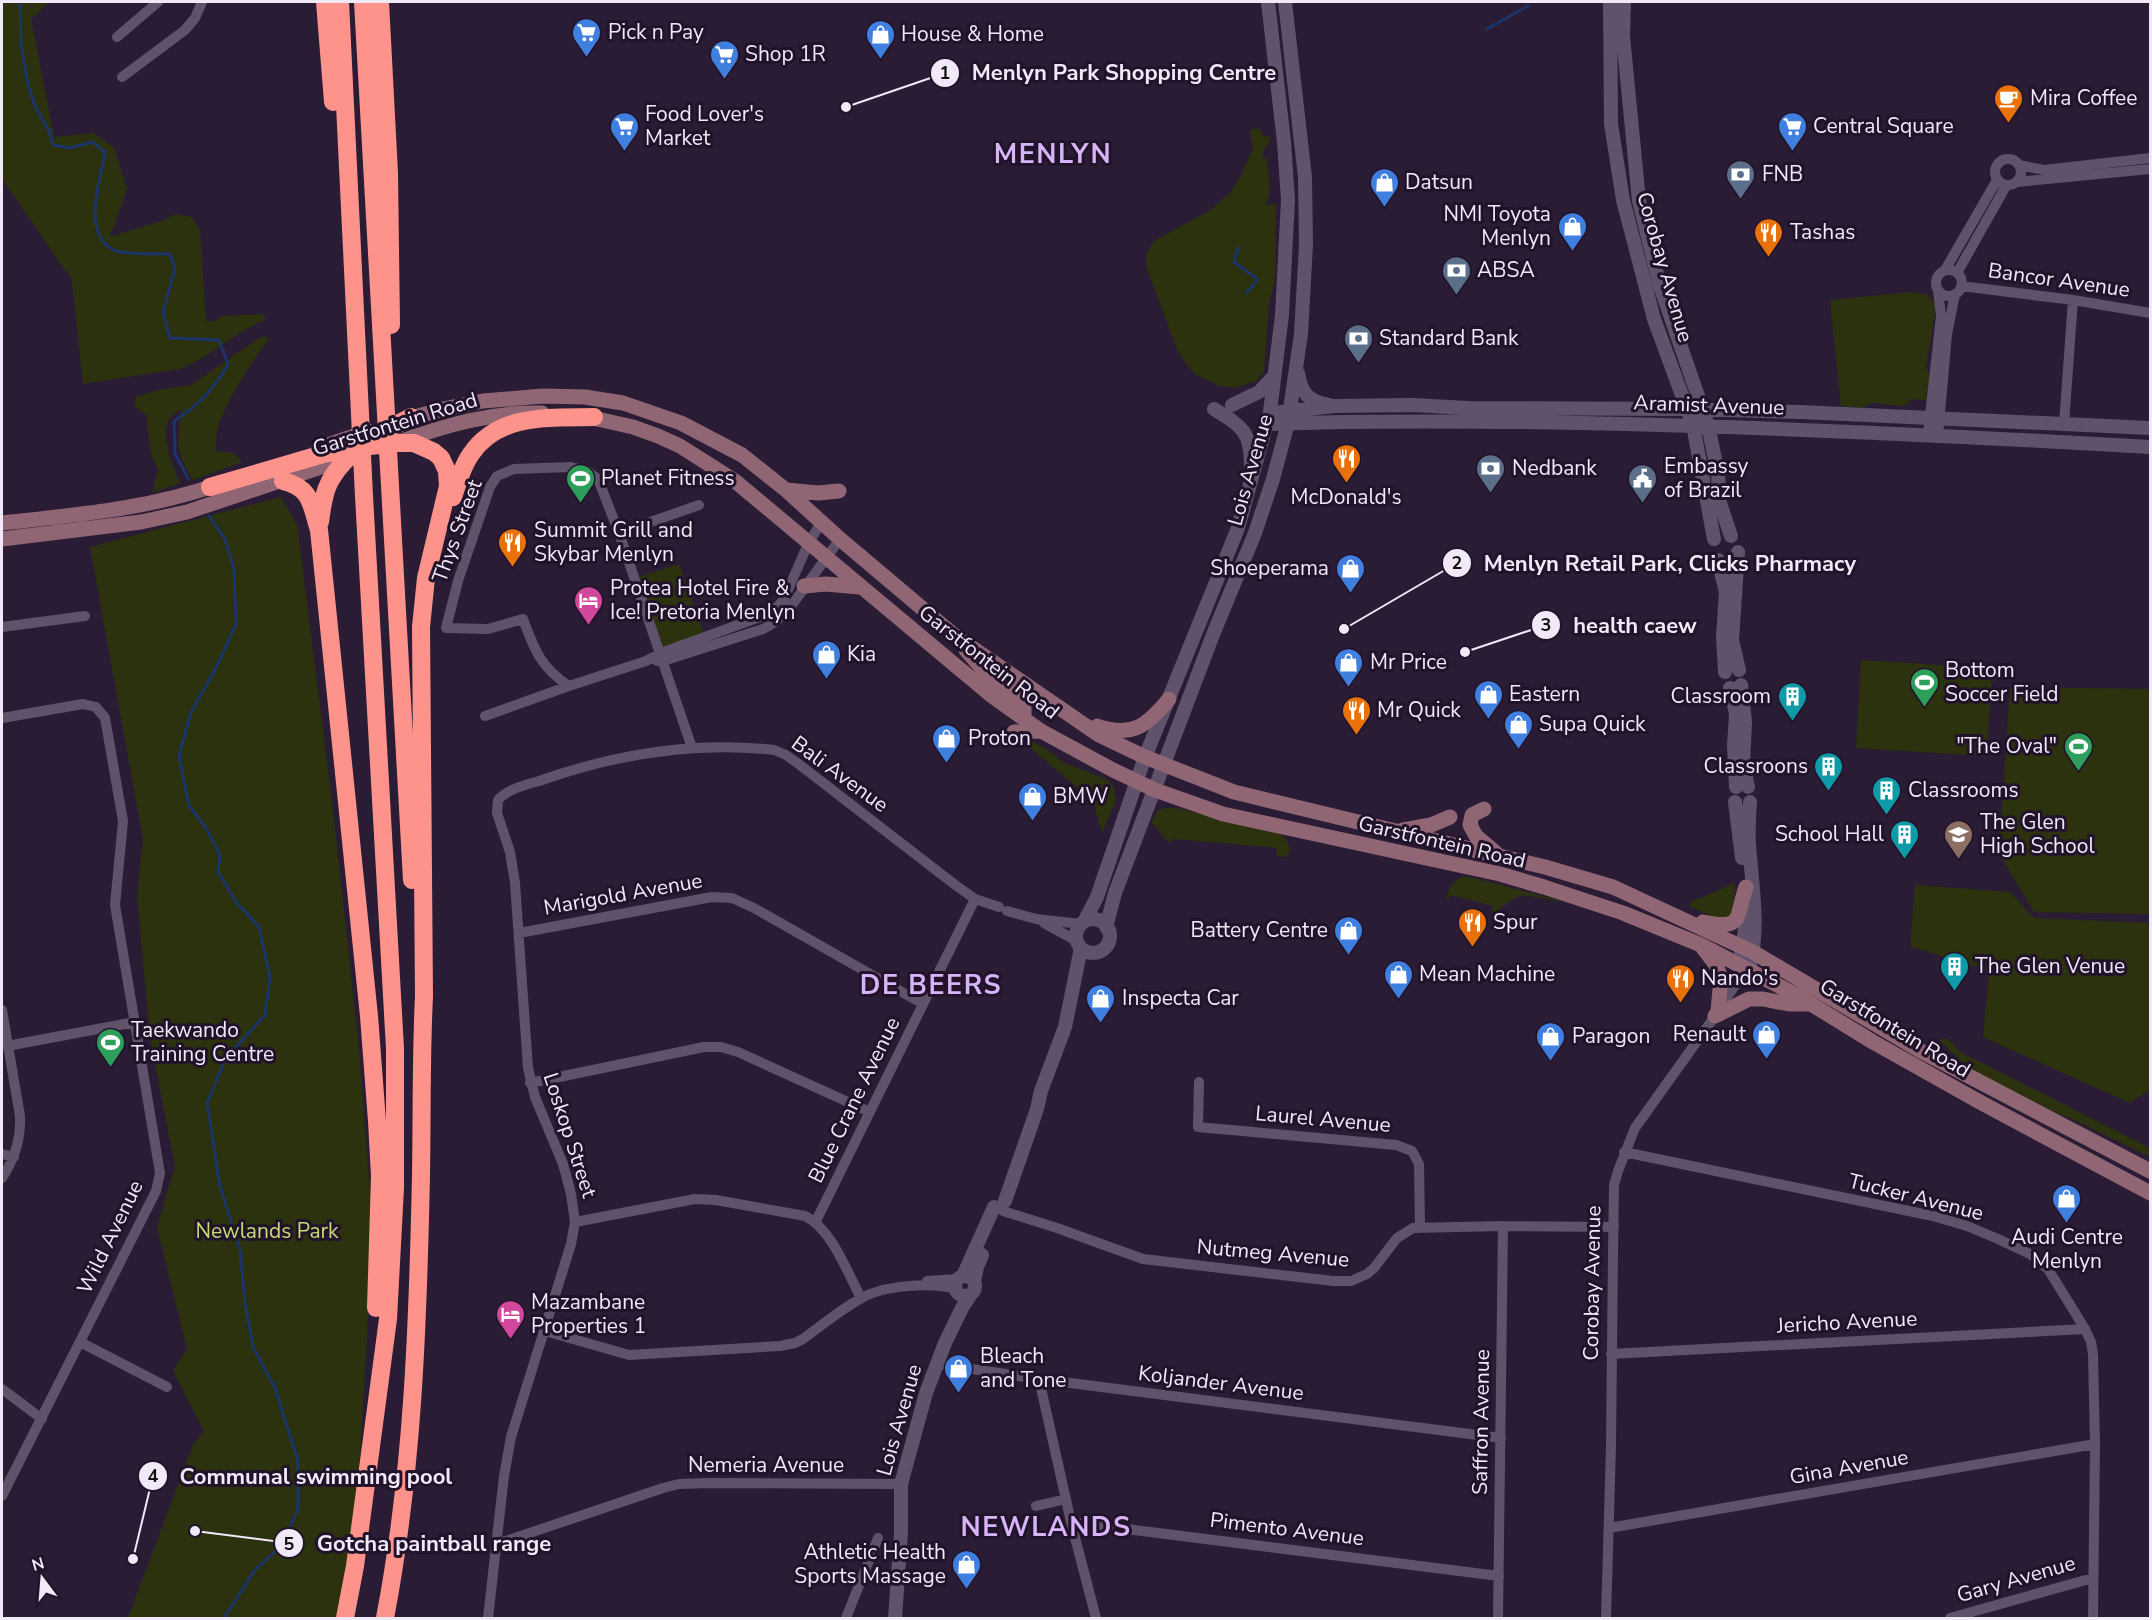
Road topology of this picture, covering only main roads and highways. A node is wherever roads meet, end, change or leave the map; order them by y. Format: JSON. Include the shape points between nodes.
{"nodes":[{"id":1,"x":325,"y":2,"type":"edge"},
{"id":2,"x":340,"y":2,"type":"edge"},
{"id":3,"x":363,"y":2,"type":"edge"},
{"id":4,"x":380,"y":2,"type":"edge"},
{"id":5,"x":351,"y":219,"type":"junction"},
{"id":6,"x":384,"y":404,"type":"junction"},
{"id":7,"x":419,"y":415,"type":"junction"},
{"id":8,"x":594,"y":417,"type":"junction"},
{"id":9,"x":428,"y":438,"type":"junction"},
{"id":10,"x":396,"y":443,"type":"junction"},
{"id":11,"x":361,"y":447,"type":"junction"},
{"id":12,"x":347,"y":459,"type":"junction"},
{"id":13,"x":324,"y":463,"type":"junction"},
{"id":14,"x":283,"y":481,"type":"junction"},
{"id":15,"x":210,"y":487,"type":"joint"},
{"id":16,"x":786,"y":490,"type":"junction"},
{"id":17,"x":839,"y":491,"type":"dead end"},
{"id":18,"x":2,"y":524,"type":"edge"},
{"id":19,"x":319,"y":530,"type":"junction"},
{"id":20,"x":2,"y":539,"type":"edge"},
{"id":21,"x":433,"y":551,"type":"junction"},
{"id":22,"x":804,"y":586,"type":"road end"},
{"id":23,"x":859,"y":587,"type":"junction"},
{"id":24,"x":955,"y":636,"type":"junction"},
{"id":25,"x":1168,"y":699,"type":"road end"},
{"id":26,"x":1071,"y":717,"type":"junction"},
{"id":27,"x":1024,"y":718,"type":"junction"},
{"id":28,"x":1041,"y":730,"type":"junction"},
{"id":29,"x":1014,"y":732,"type":"dead end"},
{"id":30,"x":1484,"y":809,"type":"dead end"},
{"id":31,"x":1450,"y":817,"type":"dead end"},
{"id":32,"x":1394,"y":831,"type":"junction"},
{"id":33,"x":1499,"y":856,"type":"junction"},
{"id":34,"x":1746,"y":888,"type":"road end"},
{"id":35,"x":1688,"y":920,"type":"junction"},
{"id":36,"x":1701,"y":945,"type":"junction"},
{"id":37,"x":1811,"y":1004,"type":"junction"},
{"id":38,"x":421,"y":1043,"type":"junction"},
{"id":39,"x":2121,"y":1156,"type":"junction"},
{"id":40,"x":2151,"y":1161,"type":"edge"},
{"id":41,"x":2151,"y":1171,"type":"edge"},
{"id":42,"x":2151,"y":1193,"type":"edge"},
{"id":43,"x":372,"y":1448,"type":"junction"},
{"id":44,"x":345,"y":1618,"type":"edge"},
{"id":45,"x":385,"y":1618,"type":"edge"}],
"edges":[{"from":1,"to":5,"type":"highway","via":[[337,145]]},
{"from":2,"to":5,"type":"highway"},
{"from":3,"to":6,"type":"highway"},
{"from":4,"to":6,"type":"highway","via":[[392,318]]},
{"from":5,"to":43,"type":"highway","via":[[395,1049],[395,1188],[388,1319]]},
{"from":6,"to":38,"type":"highway"},
{"from":7,"to":11,"type":"highway"},
{"from":7,"to":13,"type":"main road","name":"Garstfontein Road"},
{"from":7,"to":16,"type":"main road","name":"Garstfontein Road","via":[[510,398],[585,398],[624,403],[662,415],[721,442]]},
{"from":8,"to":9,"type":"main road","name":"Garstfontein Road","via":[[519,412],[483,417]]},
{"from":8,"to":21,"type":"highway","via":[[524,420],[491,433],[470,456]]},
{"from":8,"to":23,"type":"main road","name":"Garstfontein Road","via":[[680,446],[735,481]]},
{"from":9,"to":10,"type":"highway"},
{"from":9,"to":21,"type":"highway","via":[[448,478]]},
{"from":10,"to":11,"type":"highway"},
{"from":10,"to":12,"type":"main road","name":"Garstfontein Road"},
{"from":11,"to":12,"type":"highway"},
{"from":11,"to":13,"type":"highway"},
{"from":12,"to":13,"type":"highway"},
{"from":13,"to":14,"type":"main road","name":"Garstfontein Road"},
{"from":13,"to":15,"type":"highway"},
{"from":13,"to":19,"type":"highway"},
{"from":14,"to":19,"type":"highway","via":[[305,491]]},
{"from":14,"to":20,"type":"main road","name":"Garstfontein Road","via":[[149,520]]},
{"from":15,"to":18,"type":"main road","via":[[128,508]]},
{"from":16,"to":17,"type":"main road"},
{"from":16,"to":24,"type":"main road","name":"Garstfontein Road"},
{"from":19,"to":43,"type":"highway","via":[[378,1121],[380,1207]]},
{"from":21,"to":38,"type":"highway","via":[[421,627]]},
{"from":22,"to":23,"type":"main road"},
{"from":23,"to":27,"type":"main road","name":"Garstfontein Road"},
{"from":24,"to":26,"type":"main road","name":"Garstfontein Road"},
{"from":24,"to":27,"type":"main road","via":[[981,668],[1019,699]]},
{"from":25,"to":26,"type":"main road","via":[[1148,722],[1131,730],[1106,729]]},
{"from":26,"to":32,"type":"main road","name":"Garstfontein Road","via":[[1145,757],[1234,792]]},
{"from":27,"to":28,"type":"main road","name":"Garstfontein Road"},
{"from":28,"to":29,"type":"main road"},
{"from":28,"to":36,"type":"main road","name":"Garstfontein Road","via":[[1155,790],[1223,814],[1444,861],[1544,887],[1645,921]]},
{"from":30,"to":33,"type":"main road","via":[[1471,817],[1470,825],[1476,836]]},
{"from":31,"to":32,"type":"main road","via":[[1431,825]]},
{"from":32,"to":33,"type":"main road","name":"Garstfontein Road"},
{"from":33,"to":35,"type":"main road","name":"Garstfontein Road","via":[[1613,887]]},
{"from":34,"to":35,"type":"main road","via":[[1740,914],[1733,923]]},
{"from":35,"to":39,"type":"main road","name":"Garstfontein Road","via":[[1748,949],[1919,1050]]},
{"from":36,"to":37,"type":"main road","name":"Garstfontein Road"},
{"from":36,"to":37,"type":"main road","via":[[1721,978],[1716,1014],[1749,999]]},
{"from":37,"to":42,"type":"main road","name":"Garstfontein Road","via":[[1957,1090]]},
{"from":38,"to":45,"type":"highway","via":[[418,1293],[410,1437]]},
{"from":39,"to":40,"type":"main road","via":[[2133,1153]]},
{"from":39,"to":41,"type":"main road","name":"Garstfontein Road"},
{"from":43,"to":44,"type":"highway"}]}
